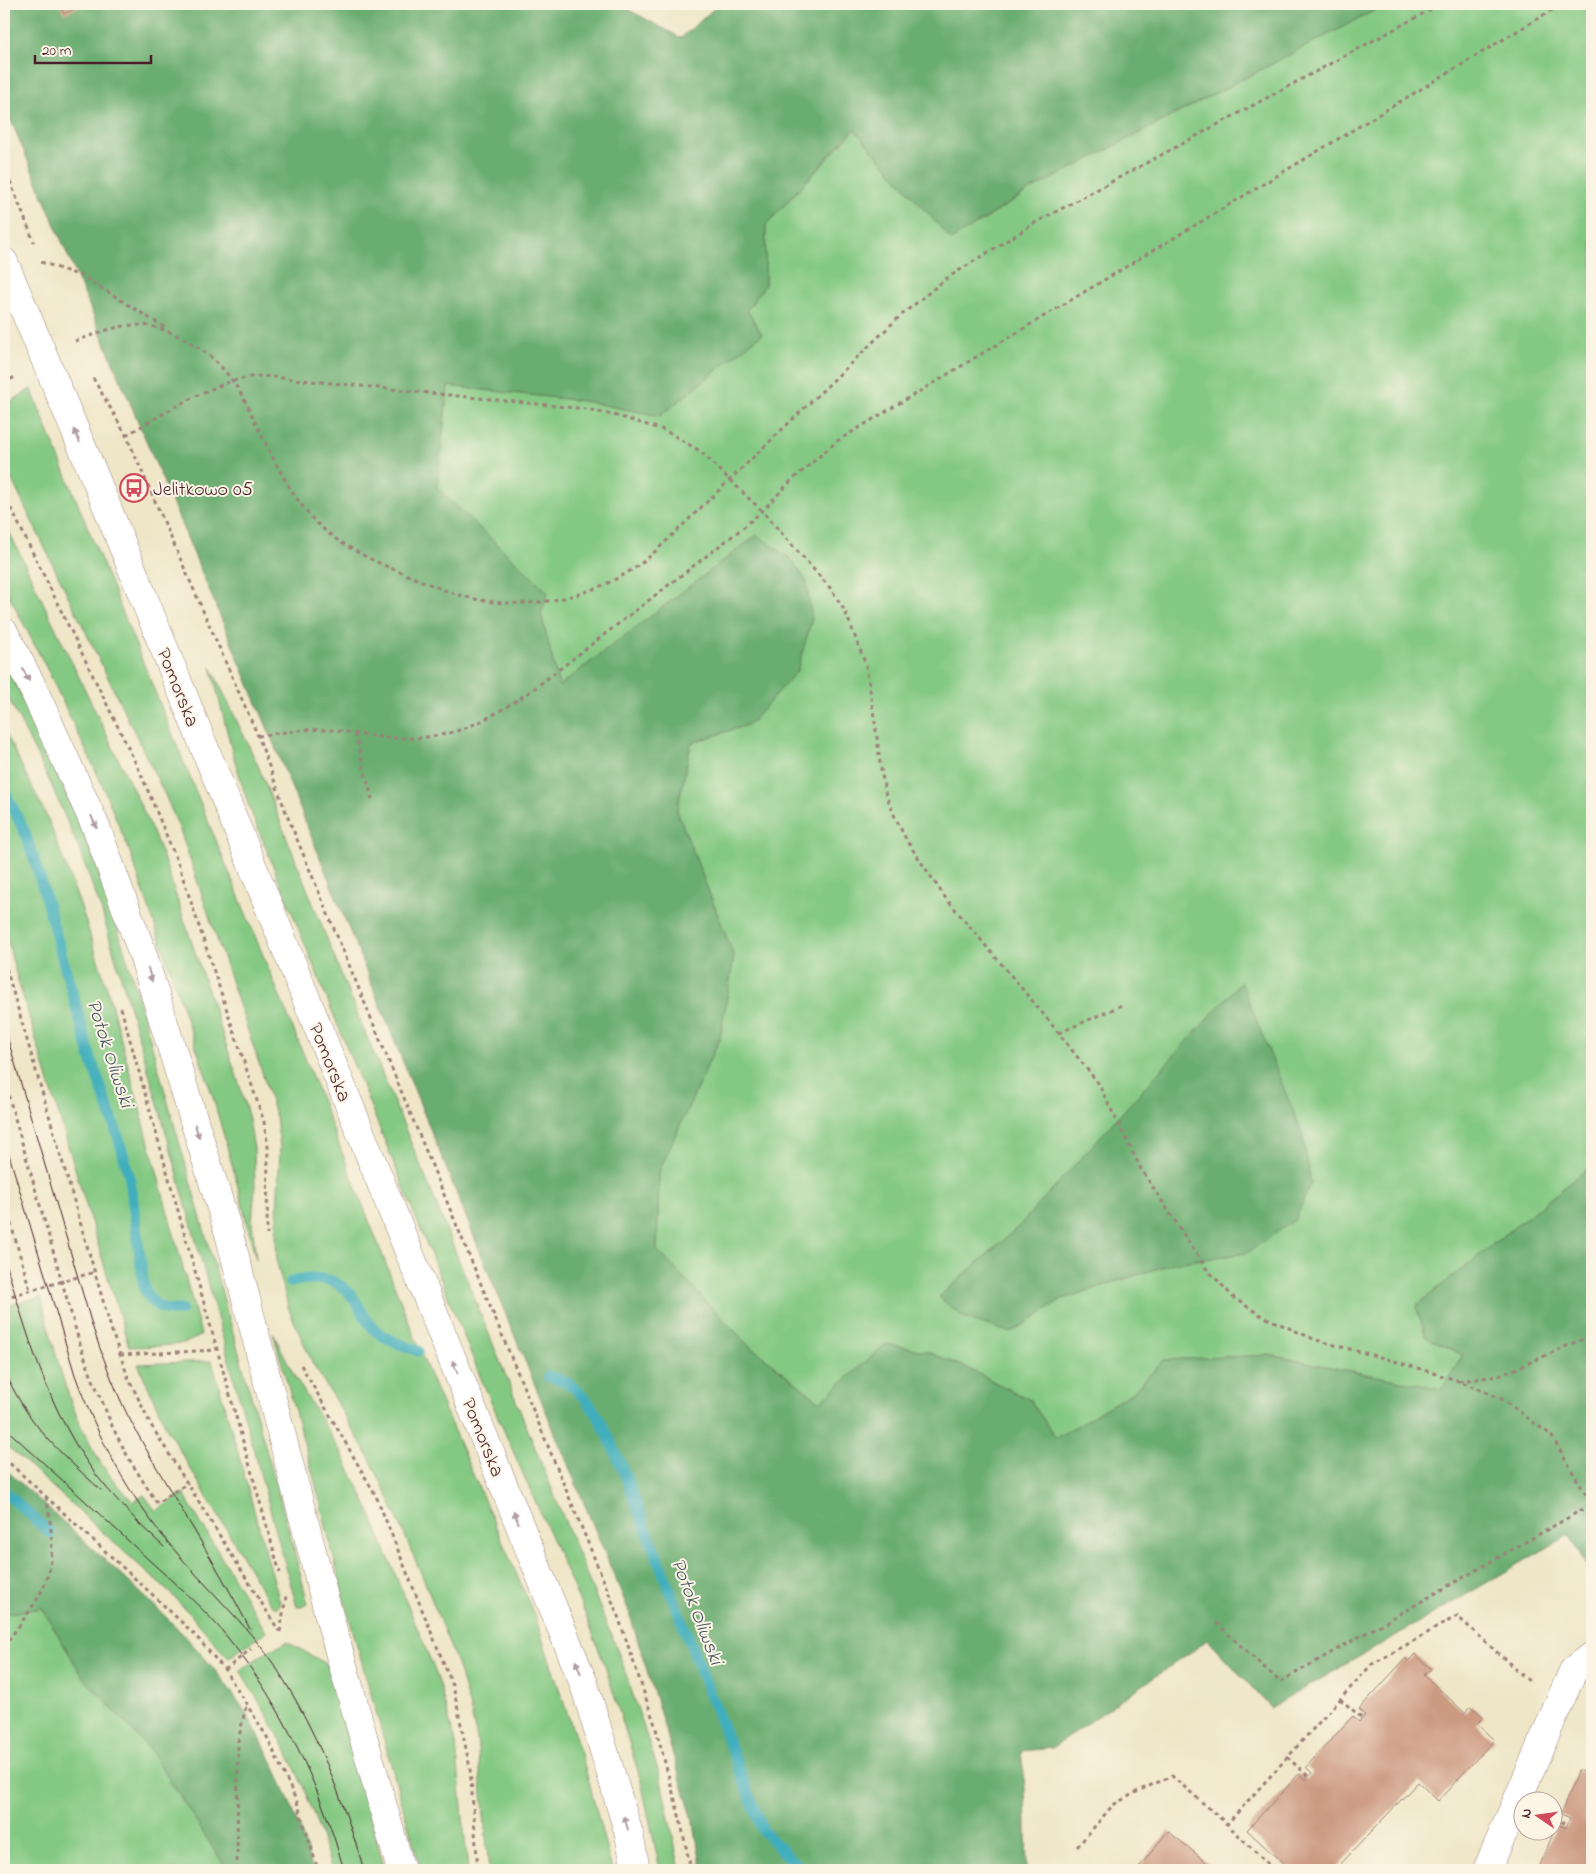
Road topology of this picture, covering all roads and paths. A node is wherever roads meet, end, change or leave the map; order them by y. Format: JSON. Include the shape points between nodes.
{"nodes":[{"id":1,"x":1441,"y":4,"type":"edge"},
{"id":2,"x":1562,"y":4,"type":"edge"},
{"id":3,"x":4,"y":262,"type":"edge"},
{"id":4,"x":41,"y":262,"type":"dead end"},
{"id":5,"x":12,"y":304,"type":"edge"},
{"id":6,"x":174,"y":333,"type":"junction"},
{"id":7,"x":72,"y":343,"type":"dead end"},
{"id":8,"x":92,"y":376,"type":"dead end"},
{"id":9,"x":232,"y":380,"type":"junction"},
{"id":10,"x":126,"y":435,"type":"junction"},
{"id":11,"x":731,"y":480,"type":"junction"},
{"id":12,"x":4,"y":494,"type":"edge"},
{"id":13,"x":762,"y":511,"type":"junction"},
{"id":14,"x":4,"y":632,"type":"edge"},
{"id":15,"x":355,"y":734,"type":"junction"},
{"id":16,"x":258,"y":736,"type":"junction"},
{"id":17,"x":372,"y":799,"type":"dead end"},
{"id":18,"x":4,"y":961,"type":"edge"},
{"id":19,"x":120,"y":1005,"type":"dead end"},
{"id":20,"x":1122,"y":1005,"type":"dead end"},
{"id":21,"x":1059,"y":1033,"type":"junction"},
{"id":22,"x":4,"y":1080,"type":"edge"},
{"id":23,"x":4,"y":1200,"type":"edge"},
{"id":24,"x":266,"y":1244,"type":"dead end"},
{"id":25,"x":95,"y":1272,"type":"junction"},
{"id":26,"x":62,"y":1282,"type":"junction"},
{"id":27,"x":30,"y":1290,"type":"junction"},
{"id":28,"x":4,"y":1298,"type":"edge"},
{"id":29,"x":1592,"y":1335,"type":"edge"},
{"id":30,"x":216,"y":1350,"type":"junction"},
{"id":31,"x":120,"y":1355,"type":"junction"},
{"id":32,"x":299,"y":1361,"type":"dead end"},
{"id":33,"x":1459,"y":1381,"type":"junction"},
{"id":34,"x":4,"y":1458,"type":"edge"},
{"id":35,"x":188,"y":1483,"type":"junction"},
{"id":36,"x":46,"y":1496,"type":"junction"},
{"id":37,"x":1592,"y":1504,"type":"edge"},
{"id":38,"x":281,"y":1577,"type":"dead end"},
{"id":39,"x":284,"y":1587,"type":"dead end"},
{"id":40,"x":1216,"y":1623,"type":"dead end"},
{"id":41,"x":4,"y":1647,"type":"edge"},
{"id":42,"x":251,"y":1649,"type":"dead end"},
{"id":43,"x":1592,"y":1656,"type":"edge"},
{"id":44,"x":225,"y":1670,"type":"junction"},
{"id":45,"x":1534,"y":1685,"type":"dead end"},
{"id":46,"x":1340,"y":1699,"type":"junction"},
{"id":47,"x":247,"y":1702,"type":"junction"},
{"id":48,"x":1362,"y":1718,"type":"dead end"},
{"id":49,"x":1287,"y":1757,"type":"junction"},
{"id":50,"x":1308,"y":1776,"type":"dead end"},
{"id":51,"x":1564,"y":1823,"type":"edge"},
{"id":52,"x":1227,"y":1824,"type":"junction"},
{"id":53,"x":1567,"y":1824,"type":"dead end"},
{"id":54,"x":1077,"y":1847,"type":"dead end"},
{"id":55,"x":237,"y":1870,"type":"edge"},
{"id":56,"x":318,"y":1870,"type":"edge"},
{"id":57,"x":401,"y":1870,"type":"edge"},
{"id":58,"x":478,"y":1870,"type":"edge"},
{"id":59,"x":636,"y":1870,"type":"edge"},
{"id":60,"x":691,"y":1870,"type":"edge"},
{"id":61,"x":1274,"y":1870,"type":"edge"},
{"id":62,"x":1487,"y":1870,"type":"edge"}],
"edges":[{"from":1,"to":11,"type":"path","via":[[1035,223],[947,278],[899,317]]},
{"from":2,"to":13,"type":"path","via":[[858,426],[816,457]]},
{"from":3,"to":5,"type":"street","name":"Pomorska"},
{"from":4,"to":6,"type":"path","via":[[84,277]]},
{"from":59,"to":5,"type":"street","name":"Pomorska","one_way":true,"via":[[629,1834],[584,1684],[96,480]]},
{"from":6,"to":7,"type":"path","via":[[156,327],[123,326]]},
{"from":6,"to":9,"type":"path","via":[[204,352]]},
{"from":8,"to":10,"type":"path"},
{"from":9,"to":10,"type":"path"},
{"from":9,"to":11,"type":"path","via":[[282,376],[586,409],[664,430],[700,451]]},
{"from":9,"to":11,"type":"path","via":[[270,454],[307,513],[321,527],[388,567],[432,586],[479,600],[507,604],[536,603],[614,580],[659,548]]},
{"from":10,"to":16,"type":"path"},
{"from":11,"to":13,"type":"path"},
{"from":12,"to":24,"type":"path","via":[[141,774],[179,866],[264,1122],[268,1146]]},
{"from":13,"to":15,"type":"path","via":[[531,691],[480,723],[422,738]]},
{"from":13,"to":21,"type":"path","via":[[814,568],[845,610],[866,665],[885,792],[907,841],[944,896]]},
{"from":14,"to":57,"type":"street","one_way":true,"via":[[96,826],[143,955],[229,1234]]},
{"from":15,"to":16,"type":"path","via":[[311,729]]},
{"from":15,"to":17,"type":"path"},
{"from":16,"to":60,"type":"path","via":[[287,815],[617,1613],[655,1725]]},
{"from":18,"to":25,"type":"path"},
{"from":19,"to":30,"type":"path"},
{"from":20,"to":21,"type":"path"},
{"from":21,"to":33,"type":"path","via":[[1098,1083],[1141,1169],[1205,1267],[1234,1298],[1262,1316],[1316,1340]]},
{"from":22,"to":26,"type":"path"},
{"from":23,"to":27,"type":"path"},
{"from":25,"to":26,"type":"path"},
{"from":25,"to":31,"type":"path"},
{"from":26,"to":27,"type":"path"},
{"from":26,"to":35,"type":"path","via":[[97,1391],[129,1459],[157,1503]]},
{"from":27,"to":28,"type":"path"},
{"from":29,"to":33,"type":"path","via":[[1499,1376]]},
{"from":30,"to":31,"type":"path"},
{"from":30,"to":38,"type":"path"},
{"from":31,"to":35,"type":"path","via":[[151,1425]]},
{"from":32,"to":58,"type":"path","via":[[376,1496],[453,1686],[470,1768]]},
{"from":33,"to":37,"type":"path","via":[[1500,1398],[1551,1435]]},
{"from":34,"to":36,"type":"path"},
{"from":35,"to":39,"type":"path","via":[[280,1632],[286,1596]]},
{"from":36,"to":41,"type":"path","via":[[52,1529],[52,1556],[46,1581]]},
{"from":36,"to":44,"type":"path","via":[[155,1596]]},
{"from":37,"to":40,"type":"path","via":[[1280,1682]]},
{"from":42,"to":44,"type":"path"},
{"from":43,"to":62,"type":"street","via":[[1573,1671]]},
{"from":44,"to":47,"type":"path"},
{"from":45,"to":46,"type":"path","via":[[1457,1616],[1371,1666]]},
{"from":46,"to":48,"type":"path"},
{"from":46,"to":49,"type":"path"},
{"from":47,"to":55,"type":"path","via":[[238,1741]]},
{"from":47,"to":56,"type":"path","via":[[267,1736],[297,1802]]},
{"from":49,"to":50,"type":"path"},
{"from":49,"to":52,"type":"path"},
{"from":51,"to":53,"type":"path"},
{"from":52,"to":54,"type":"path","via":[[1172,1776],[1113,1805]]},
{"from":52,"to":61,"type":"path"}]}
